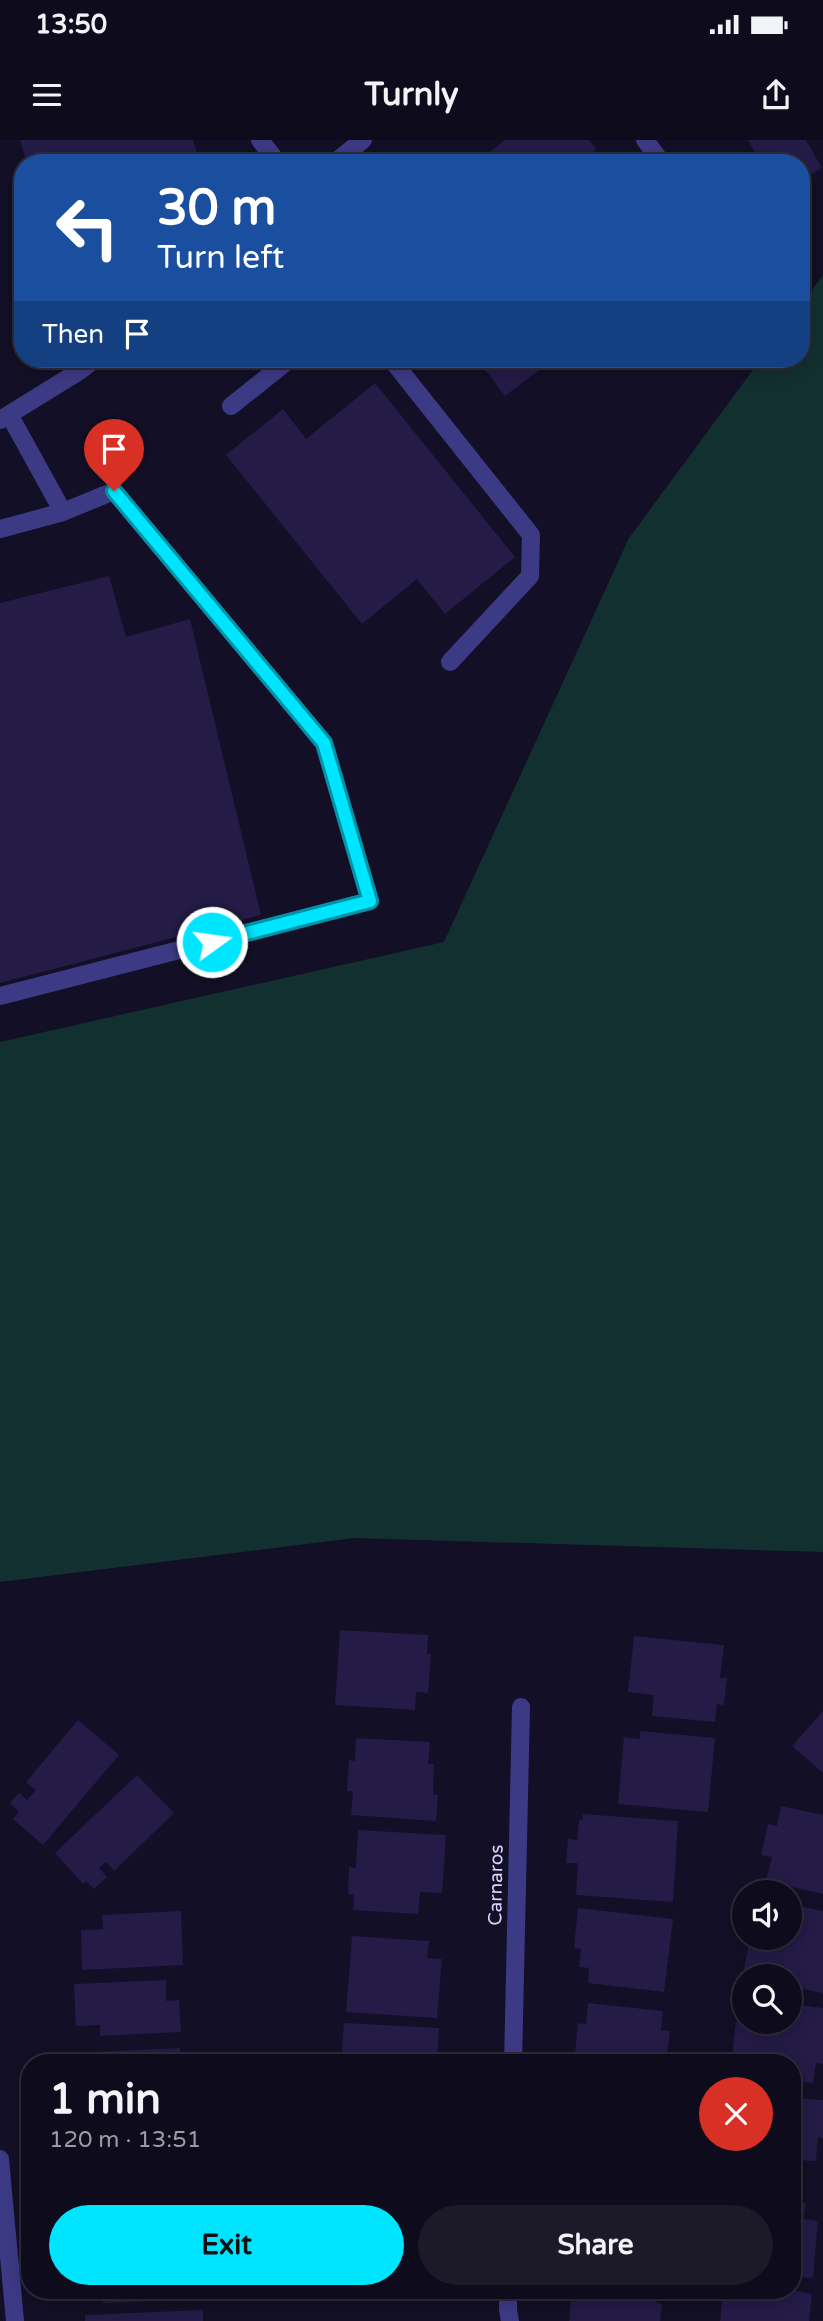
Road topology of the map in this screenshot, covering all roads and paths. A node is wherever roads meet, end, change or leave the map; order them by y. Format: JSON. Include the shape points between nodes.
{"nodes":[{"id":1,"x":260,"y":140,"type":"edge"},
{"id":2,"x":363,"y":140,"type":"edge"},
{"id":3,"x":271,"y":154,"type":"edge"},
{"id":4,"x":345,"y":154,"type":"edge"},
{"id":5,"x":81,"y":368,"type":"edge"},
{"id":6,"x":279,"y":368,"type":"edge"},
{"id":7,"x":398,"y":368,"type":"edge"},
{"id":8,"x":231,"y":406,"type":"dead end"},
{"id":9,"x":5,"y":418,"type":"edge"},
{"id":10,"x":63,"y":512,"type":"junction"},
{"id":11,"x":0,"y":529,"type":"edge"},
{"id":12,"x":450,"y":662,"type":"dead end"},
{"id":13,"x":0,"y":996,"type":"edge"},
{"id":14,"x":521,"y":1707,"type":"dead end"},
{"id":15,"x":513,"y":2054,"type":"edge"},
{"id":16,"x":0,"y":2159,"type":"edge"},
{"id":17,"x":508,"y":2299,"type":"edge"},
{"id":18,"x":15,"y":2321,"type":"edge"},
{"id":19,"x":510,"y":2321,"type":"edge"}],
"edges":[{"from":1,"to":3,"type":"street"},
{"from":2,"to":4,"type":"street"},
{"from":5,"to":9,"type":"street"},
{"from":6,"to":8,"type":"street"},
{"from":7,"to":12,"type":"street","via":[[531,535],[530,576]]},
{"from":9,"to":10,"type":"street"},
{"from":10,"to":11,"type":"street"},
{"from":10,"to":13,"type":"street","via":[[114,491],[324,743],[370,901]]},
{"from":14,"to":15,"type":"street","name":"Carnaros"},
{"from":16,"to":18,"type":"street"},
{"from":17,"to":19,"type":"street"}]}
